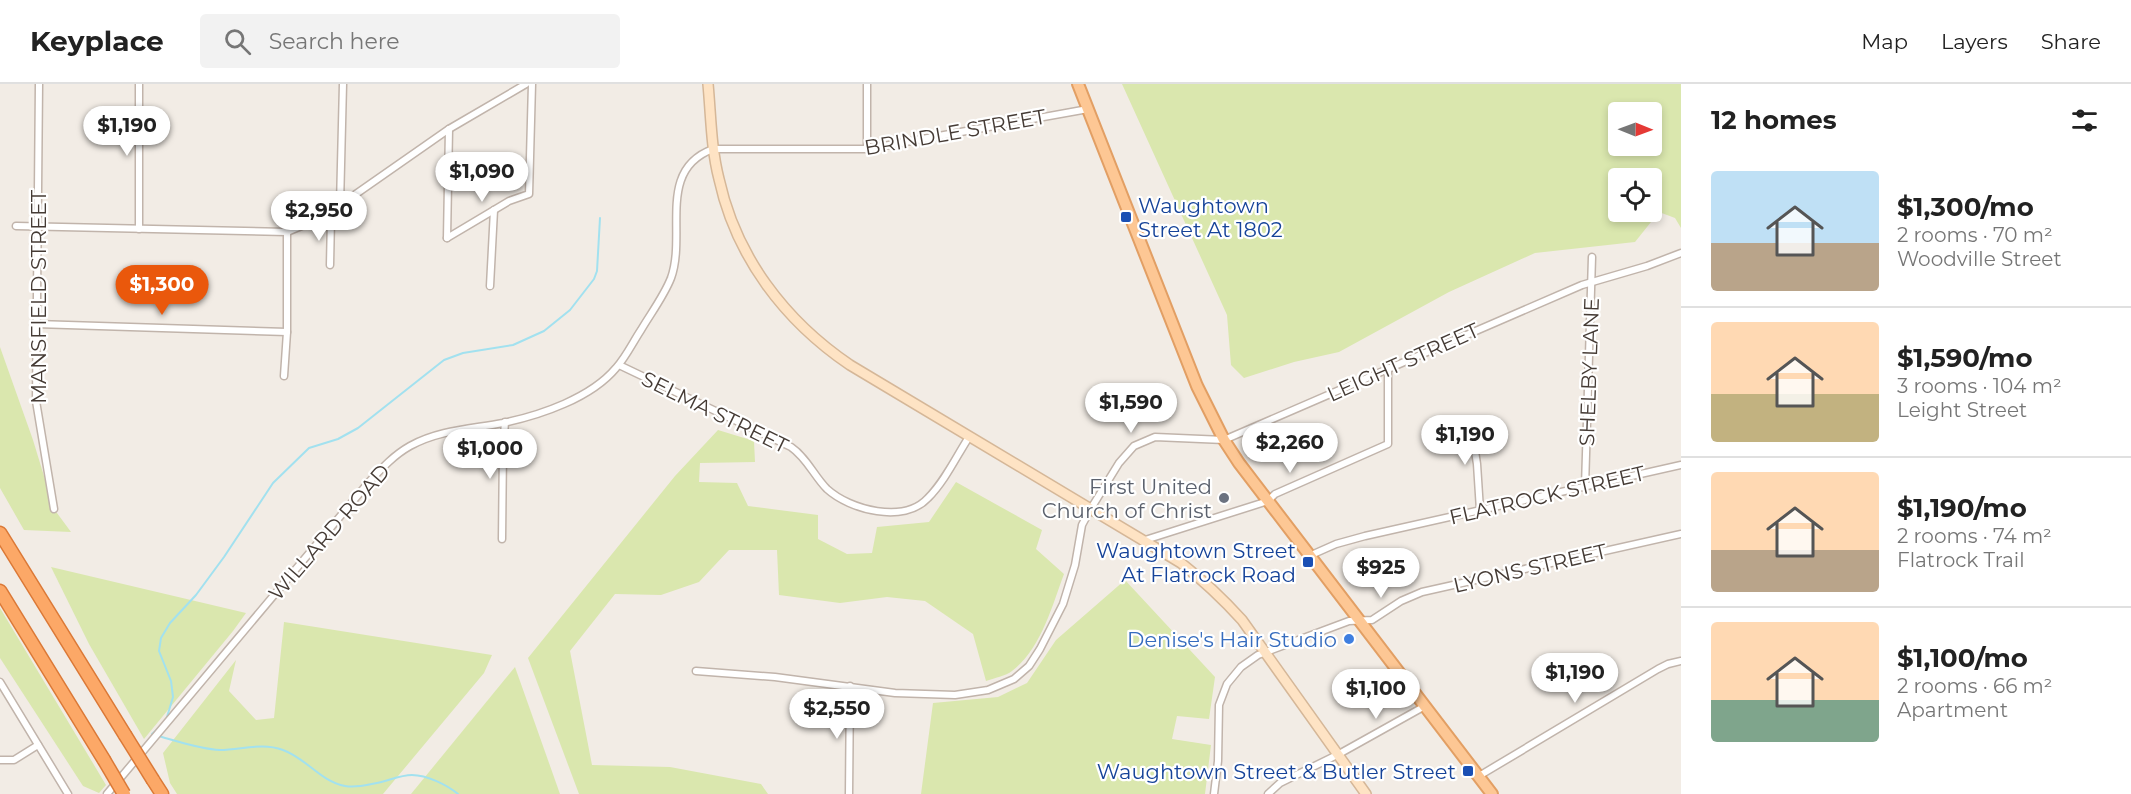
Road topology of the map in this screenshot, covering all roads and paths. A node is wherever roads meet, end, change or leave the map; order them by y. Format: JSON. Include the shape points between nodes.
{"nodes":[{"id":1,"x":39,"y":84,"type":"edge"},
{"id":2,"x":139,"y":84,"type":"edge"},
{"id":3,"x":343,"y":84,"type":"edge"},
{"id":4,"x":526,"y":84,"type":"edge"},
{"id":5,"x":532,"y":84,"type":"edge"},
{"id":6,"x":708,"y":84,"type":"edge"},
{"id":7,"x":867,"y":84,"type":"edge"},
{"id":8,"x":1078,"y":84,"type":"edge"},
{"id":9,"x":1088,"y":108,"type":"junction"},
{"id":10,"x":449,"y":129,"type":"junction"},
{"id":11,"x":713,"y":149,"type":"junction"},
{"id":12,"x":867,"y":149,"type":"junction"},
{"id":13,"x":340,"y":205,"type":"junction"},
{"id":14,"x":494,"y":210,"type":"junction"},
{"id":15,"x":328,"y":213,"type":"junction"},
{"id":16,"x":16,"y":226,"type":"dead end"},
{"id":17,"x":38,"y":226,"type":"junction"},
{"id":18,"x":139,"y":229,"type":"junction"},
{"id":19,"x":287,"y":232,"type":"junction"},
{"id":20,"x":1681,"y":252,"type":"edge"},
{"id":21,"x":1592,"y":256,"type":"dead end"},
{"id":22,"x":330,"y":265,"type":"dead end"},
{"id":23,"x":1592,"y":282,"type":"junction"},
{"id":24,"x":490,"y":286,"type":"dead end"},
{"id":25,"x":36,"y":324,"type":"junction"},
{"id":26,"x":286,"y":332,"type":"junction"},
{"id":27,"x":619,"y":365,"type":"junction"},
{"id":28,"x":1388,"y":368,"type":"junction"},
{"id":29,"x":284,"y":376,"type":"dead end"},
{"id":30,"x":1470,"y":420,"type":"dead end"},
{"id":31,"x":505,"y":422,"type":"junction"},
{"id":32,"x":969,"y":436,"type":"junction"},
{"id":33,"x":1224,"y":440,"type":"junction"},
{"id":34,"x":1681,"y":465,"type":"edge"},
{"id":35,"x":1585,"y":487,"type":"junction"},
{"id":36,"x":1268,"y":501,"type":"junction"},
{"id":37,"x":54,"y":509,"type":"dead end"},
{"id":38,"x":1090,"y":510,"type":"junction"},
{"id":39,"x":1480,"y":510,"type":"junction"},
{"id":40,"x":0,"y":533,"type":"edge"},
{"id":41,"x":1681,"y":534,"type":"edge"},
{"id":42,"x":502,"y":539,"type":"dead end"},
{"id":43,"x":1142,"y":541,"type":"junction"},
{"id":44,"x":1309,"y":556,"type":"junction"},
{"id":45,"x":0,"y":591,"type":"edge"},
{"id":46,"x":1359,"y":621,"type":"junction"},
{"id":47,"x":1266,"y":652,"type":"junction"},
{"id":48,"x":1681,"y":661,"type":"edge"},
{"id":49,"x":696,"y":671,"type":"dead end"},
{"id":50,"x":0,"y":682,"type":"edge"},
{"id":51,"x":850,"y":686,"type":"junction"},
{"id":52,"x":1425,"y":706,"type":"junction"},
{"id":53,"x":38,"y":745,"type":"junction"},
{"id":54,"x":1339,"y":754,"type":"junction"},
{"id":55,"x":0,"y":760,"type":"edge"},
{"id":56,"x":1479,"y":776,"type":"junction"},
{"id":57,"x":68,"y":794,"type":"edge"},
{"id":58,"x":107,"y":794,"type":"edge"},
{"id":59,"x":124,"y":794,"type":"edge"},
{"id":60,"x":162,"y":794,"type":"edge"},
{"id":61,"x":849,"y":794,"type":"edge"},
{"id":62,"x":1214,"y":794,"type":"edge"},
{"id":63,"x":1268,"y":794,"type":"edge"},
{"id":64,"x":1366,"y":794,"type":"edge"},
{"id":65,"x":1491,"y":794,"type":"edge"}],
"edges":[{"from":1,"to":17,"type":"street","name":"MANSFIELD STREET"},
{"from":2,"to":18,"type":"street"},
{"from":3,"to":13,"type":"street"},
{"from":4,"to":10,"type":"street"},
{"from":5,"to":14,"type":"street","via":[[529,194]]},
{"from":6,"to":11,"type":"street"},
{"from":7,"to":12,"type":"street"},
{"from":8,"to":9,"type":"main road"},
{"from":9,"to":12,"type":"street","name":"BRINDLE STREET"},
{"from":9,"to":33,"type":"main road","via":[[1197,386]]},
{"from":10,"to":13,"type":"street"},
{"from":10,"to":14,"type":"street","via":[[447,238]]},
{"from":11,"to":12,"type":"street","name":"BRINDLE STREET"},
{"from":11,"to":27,"type":"street","name":"WILLARD ROAD","via":[[695,157],[686,168],[676,201],[675,256],[670,279]]},
{"from":11,"to":32,"type":"street","via":[[737,234],[761,278],[786,311],[830,351]]},
{"from":13,"to":15,"type":"street"},
{"from":14,"to":24,"type":"street"},
{"from":15,"to":19,"type":"street"},
{"from":15,"to":22,"type":"street"},
{"from":16,"to":17,"type":"street"},
{"from":17,"to":18,"type":"street"},
{"from":17,"to":25,"type":"street","name":"MANSFIELD STREET"},
{"from":18,"to":19,"type":"street"},
{"from":19,"to":26,"type":"street"},
{"from":20,"to":23,"type":"street","name":"LEIGHT STREET"},
{"from":21,"to":23,"type":"street","name":"SHELBY LANE"},
{"from":23,"to":28,"type":"street","name":"LEIGHT STREET"},
{"from":23,"to":35,"type":"street","name":"SHELBY LANE"},
{"from":25,"to":26,"type":"street"},
{"from":25,"to":37,"type":"street","name":"MANSFIELD STREET","via":[[36,401]]},
{"from":26,"to":29,"type":"street"},
{"from":27,"to":31,"type":"street","name":"WILLARD ROAD","via":[[581,396]]},
{"from":27,"to":32,"type":"street","name":"SELMA STREET","via":[[791,447],[838,498],[866,510],[903,511],[916,507],[927,499]]},
{"from":28,"to":33,"type":"street","name":"LEIGHT STREET"},
{"from":28,"to":36,"type":"street","via":[[1388,444],[1275,494]]},
{"from":30,"to":39,"type":"street"},
{"from":31,"to":42,"type":"street"},
{"from":31,"to":58,"type":"street","name":"WILLARD ROAD","via":[[426,439],[394,456]]},
{"from":32,"to":38,"type":"street"},
{"from":33,"to":36,"type":"main road"},
{"from":33,"to":38,"type":"street","name":"LEIGHT STREET","via":[[1155,437],[1134,446]]},
{"from":34,"to":35,"type":"street","name":"FLATROCK STREET"},
{"from":35,"to":39,"type":"street","name":"FLATROCK STREET"},
{"from":36,"to":43,"type":"street"},
{"from":36,"to":44,"type":"main road"},
{"from":38,"to":43,"type":"street"},
{"from":38,"to":51,"type":"street","name":"LEIGHT STREET","via":[[1082,525],[1063,604],[1029,666],[1014,679],[988,690],[955,694],[895,693]]},
{"from":39,"to":44,"type":"street","name":"FLATROCK STREET","via":[[1365,536]]},
{"from":40,"to":60,"type":"highway","bridge":true},
{"from":41,"to":46,"type":"street","name":"LYONS STREET","via":[[1422,592],[1372,620]]},
{"from":43,"to":47,"type":"street","via":[[1181,563],[1220,595]]},
{"from":44,"to":46,"type":"main road"},
{"from":45,"to":59,"type":"highway","bridge":true},
{"from":46,"to":47,"type":"street","name":"LYONS STREET","via":[[1349,621]]},
{"from":46,"to":52,"type":"main road"},
{"from":47,"to":54,"type":"street"},
{"from":47,"to":62,"type":"street","name":"LYONS STREET","via":[[1240,667],[1221,697]]},
{"from":48,"to":56,"type":"street","via":[[1658,669]]},
{"from":49,"to":51,"type":"street","name":"LEIGHT STREET"},
{"from":50,"to":53,"type":"street"},
{"from":51,"to":61,"type":"street"},
{"from":52,"to":54,"type":"street"},
{"from":52,"to":56,"type":"main road"},
{"from":53,"to":55,"type":"street","via":[[14,760]]},
{"from":53,"to":57,"type":"street"},
{"from":54,"to":63,"type":"street","via":[[1280,783]]},
{"from":54,"to":64,"type":"street"},
{"from":56,"to":65,"type":"main road"}]}
